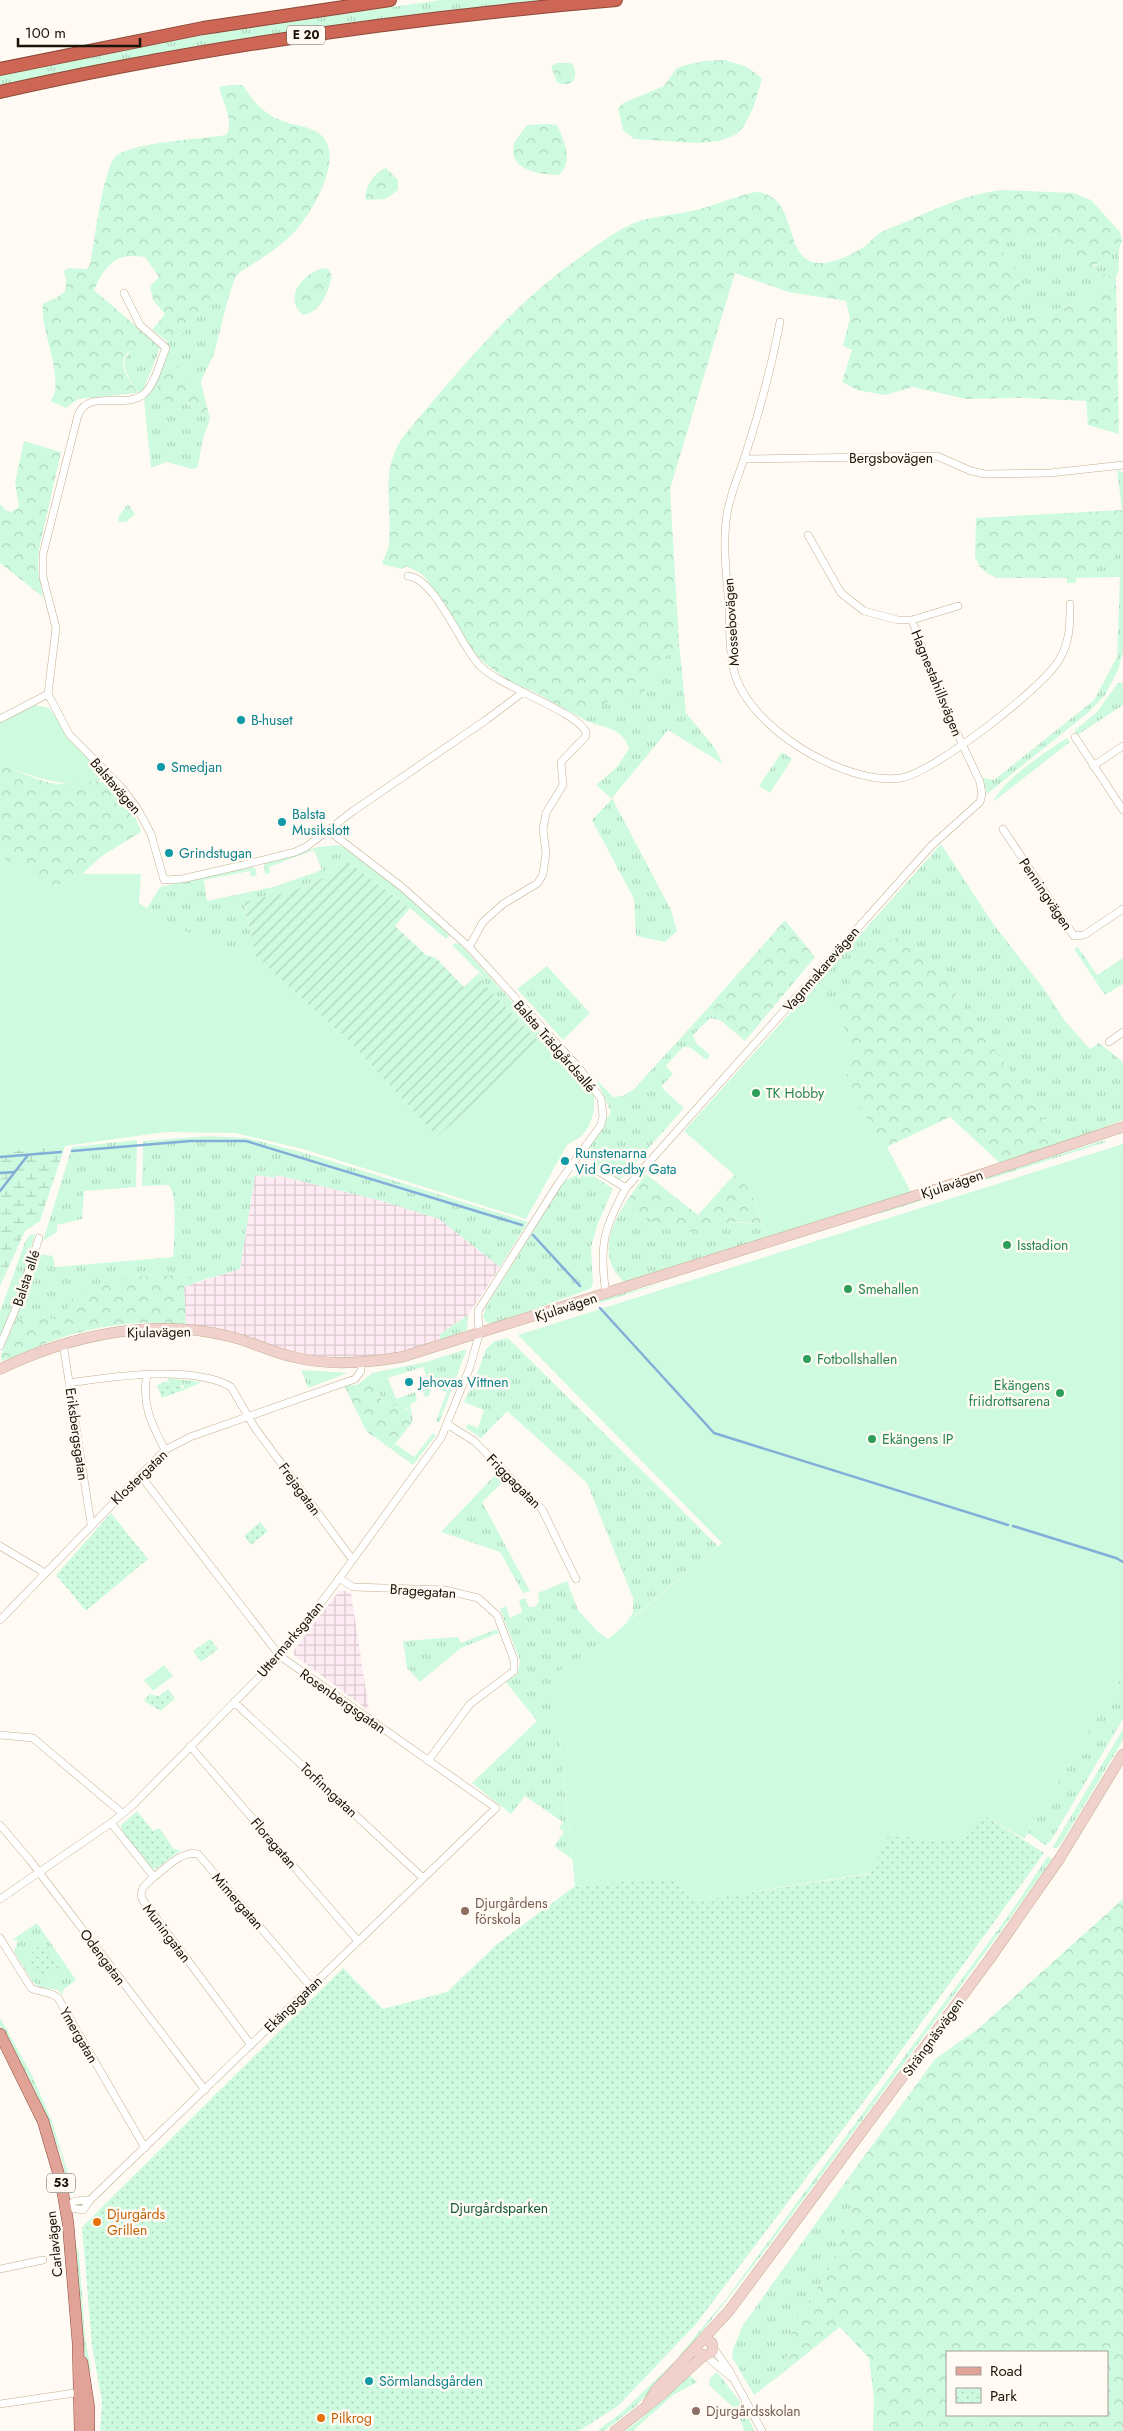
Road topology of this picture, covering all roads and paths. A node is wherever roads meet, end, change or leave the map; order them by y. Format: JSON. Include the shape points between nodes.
{"nodes":[{"id":1,"x":390,"y":0,"type":"edge"},
{"id":2,"x":616,"y":0,"type":"edge"},
{"id":3,"x":0,"y":69,"type":"edge"},
{"id":4,"x":0,"y":92,"type":"edge"},
{"id":5,"x":124,"y":293,"type":"dead end"},
{"id":6,"x":780,"y":322,"type":"dead end"},
{"id":7,"x":744,"y":459,"type":"junction"},
{"id":8,"x":1123,"y":465,"type":"edge"},
{"id":9,"x":808,"y":535,"type":"dead end"},
{"id":10,"x":408,"y":576,"type":"dead end"},
{"id":11,"x":1070,"y":604,"type":"dead end"},
{"id":12,"x":958,"y":606,"type":"dead end"},
{"id":13,"x":912,"y":620,"type":"junction"},
{"id":14,"x":522,"y":693,"type":"junction"},
{"id":15,"x":48,"y":694,"type":"junction"},
{"id":16,"x":0,"y":719,"type":"edge"},
{"id":17,"x":1075,"y":737,"type":"dead end"},
{"id":18,"x":962,"y":745,"type":"junction"},
{"id":19,"x":1123,"y":746,"type":"edge"},
{"id":20,"x":1093,"y":766,"type":"junction"},
{"id":21,"x":1123,"y":810,"type":"edge"},
{"id":22,"x":1003,"y":830,"type":"dead end"},
{"id":23,"x":329,"y":831,"type":"junction"},
{"id":24,"x":1123,"y":909,"type":"edge"},
{"id":25,"x":469,"y":947,"type":"junction"},
{"id":26,"x":1123,"y":1032,"type":"edge"},
{"id":27,"x":1109,"y":1042,"type":"dead end"},
{"id":28,"x":1123,"y":1127,"type":"edge"},
{"id":29,"x":571,"y":1165,"type":"junction"},
{"id":30,"x":626,"y":1188,"type":"junction"},
{"id":31,"x":39,"y":1238,"type":"dead end"},
{"id":32,"x":606,"y":1294,"type":"junction"},
{"id":33,"x":478,"y":1335,"type":"junction"},
{"id":34,"x":63,"y":1343,"type":"junction"},
{"id":35,"x":0,"y":1346,"type":"edge"},
{"id":36,"x":361,"y":1362,"type":"junction"},
{"id":37,"x":0,"y":1369,"type":"edge"},
{"id":38,"x":147,"y":1375,"type":"junction"},
{"id":39,"x":69,"y":1383,"type":"junction"},
{"id":40,"x":248,"y":1417,"type":"junction"},
{"id":41,"x":447,"y":1424,"type":"junction"},
{"id":42,"x":165,"y":1450,"type":"junction"},
{"id":43,"x":140,"y":1475,"type":"junction"},
{"id":44,"x":92,"y":1524,"type":"junction"},
{"id":45,"x":0,"y":1546,"type":"edge"},
{"id":46,"x":352,"y":1560,"type":"junction"},
{"id":47,"x":45,"y":1573,"type":"junction"},
{"id":48,"x":339,"y":1578,"type":"junction"},
{"id":49,"x":576,"y":1579,"type":"dead end"},
{"id":50,"x":0,"y":1620,"type":"edge"},
{"id":51,"x":280,"y":1656,"type":"junction"},
{"id":52,"x":234,"y":1702,"type":"junction"},
{"id":53,"x":0,"y":1735,"type":"edge"},
{"id":54,"x":190,"y":1746,"type":"junction"},
{"id":55,"x":1123,"y":1754,"type":"edge"},
{"id":56,"x":428,"y":1761,"type":"junction"},
{"id":57,"x":496,"y":1808,"type":"joint"},
{"id":58,"x":122,"y":1813,"type":"junction"},
{"id":59,"x":111,"y":1823,"type":"junction"},
{"id":60,"x":0,"y":1825,"type":"edge"},
{"id":61,"x":39,"y":1872,"type":"junction"},
{"id":62,"x":154,"y":1877,"type":"junction"},
{"id":63,"x":423,"y":1878,"type":"junction"},
{"id":64,"x":0,"y":1899,"type":"edge"},
{"id":65,"x":0,"y":1938,"type":"edge"},
{"id":66,"x":358,"y":1942,"type":"junction"},
{"id":67,"x":311,"y":1987,"type":"junction"},
{"id":68,"x":0,"y":2034,"type":"edge"},
{"id":69,"x":251,"y":2046,"type":"junction"},
{"id":70,"x":205,"y":2090,"type":"junction"},
{"id":71,"x":145,"y":2148,"type":"junction"},
{"id":72,"x":66,"y":2207,"type":"junction"},
{"id":73,"x":44,"y":2260,"type":"dead end"},
{"id":74,"x":0,"y":2269,"type":"edge"},
{"id":75,"x":729,"y":2311,"type":"junction"},
{"id":76,"x":705,"y":2339,"type":"junction"},
{"id":77,"x":696,"y":2347,"type":"junction"},
{"id":78,"x":714,"y":2347,"type":"junction"},
{"id":79,"x":704,"y":2356,"type":"junction"},
{"id":80,"x":731,"y":2377,"type":"junction"},
{"id":81,"x":83,"y":2391,"type":"junction"},
{"id":82,"x":648,"y":2403,"type":"junction"},
{"id":83,"x":0,"y":2404,"type":"edge"},
{"id":84,"x":80,"y":2431,"type":"edge"},
{"id":85,"x":89,"y":2431,"type":"edge"},
{"id":86,"x":615,"y":2431,"type":"edge"},
{"id":87,"x":762,"y":2431,"type":"edge"}],
"edges":[{"from":1,"to":3,"type":"highway","number":"E 20","via":[[203,28]]},
{"from":2,"to":4,"type":"highway","number":"E 20","via":[[447,16],[291,37]]},
{"from":5,"to":15,"type":"street","via":[[140,325],[166,348],[150,387],[142,396],[92,401],[81,408],[78,415],[43,554],[43,577],[56,628]]},
{"from":6,"to":7,"type":"street","name":"Mossebovägen","via":[[773,361]]},
{"from":7,"to":8,"type":"street","name":"Bergsbovägen","via":[[937,456],[970,471],[992,474],[1060,472]]},
{"from":7,"to":18,"type":"street","name":"Mossebovägen","via":[[729,503],[725,528],[733,667],[750,704],[771,727],[809,752],[854,774],[870,778],[902,778],[916,774]]},
{"from":9,"to":13,"type":"street","name":"Hagnestahillsvägen","via":[[847,599],[878,616]]},
{"from":10,"to":14,"type":"street","via":[[414,576],[426,586],[480,667]]},
{"from":11,"to":18,"type":"street","name":"Mossebovägen","via":[[1068,642],[1052,672]]},
{"from":12,"to":13,"type":"street","name":"Hagnestahillsvägen"},
{"from":13,"to":18,"type":"street","name":"Hagnestahillsvägen"},
{"from":14,"to":23,"type":"street","name":"Balstavägen"},
{"from":14,"to":25,"type":"street","via":[[581,723],[586,736],[561,762],[563,785],[546,813],[542,829],[546,853],[543,874],[538,883],[487,917]]},
{"from":15,"to":16,"type":"street"},
{"from":15,"to":23,"type":"street","name":"Balstavägen","via":[[69,734],[138,808],[151,834],[164,880],[182,879],[295,852]]},
{"from":17,"to":20,"type":"street"},
{"from":18,"to":30,"type":"street","name":"Vagnmakarevägen","via":[[980,782],[980,802],[931,846]]},
{"from":19,"to":20,"type":"street"},
{"from":20,"to":21,"type":"street"},
{"from":22,"to":24,"type":"street","name":"Penningvägen","via":[[1074,936],[1084,935]]},
{"from":23,"to":25,"type":"street","name":"Balsta Trädgårdsallé","via":[[402,887]]},
{"from":25,"to":29,"type":"street","name":"Balsta Trädgårdsallé","via":[[580,1069],[600,1099],[603,1116],[600,1126]]},
{"from":26,"to":27,"type":"street"},
{"from":28,"to":32,"type":"street","name":"Kjulavägen"},
{"from":29,"to":30,"type":"street","via":[[598,1171]]},
{"from":29,"to":33,"type":"street","name":"Balsta Trädgårdsallé","via":[[478,1311]]},
{"from":30,"to":32,"type":"street","name":"Vagnmakarevägen","via":[[604,1235],[602,1270]]},
{"from":31,"to":35,"type":"street","name":"Balsta allé","via":[[18,1304]]},
{"from":32,"to":33,"type":"street","name":"Kjulavägen"},
{"from":33,"to":36,"type":"street","name":"Kjulavägen","via":[[402,1358]]},
{"from":33,"to":41,"type":"street","name":"Uttermarksgatan","via":[[470,1367]]},
{"from":34,"to":36,"type":"street","name":"Kjulavägen","via":[[138,1330],[186,1330],[227,1335],[292,1357],[318,1362]]},
{"from":34,"to":37,"type":"street","name":"Kjulavägen"},
{"from":34,"to":39,"type":"street","name":"Eriksbergsgatan"},
{"from":36,"to":40,"type":"street","name":"Klostergatan","via":[[361,1371],[356,1379]]},
{"from":38,"to":39,"type":"street","name":"Frejagatan"},
{"from":38,"to":40,"type":"street","name":"Frejagatan","via":[[191,1376],[226,1384],[237,1394]]},
{"from":38,"to":42,"type":"street","via":[[147,1411]]},
{"from":39,"to":44,"type":"street","name":"Eriksbergsgatan"},
{"from":40,"to":42,"type":"street","name":"Klostergatan","via":[[190,1437]]},
{"from":40,"to":46,"type":"street","name":"Frejagatan"},
{"from":41,"to":46,"type":"street","name":"Uttermarksgatan","via":[[441,1438]]},
{"from":41,"to":49,"type":"street","name":"Friggagatan","via":[[474,1441],[542,1509]]},
{"from":42,"to":43,"type":"street","name":"Klostergatan"},
{"from":43,"to":44,"type":"street","name":"Klostergatan"},
{"from":43,"to":51,"type":"street","name":"Rosenbergsgatan"},
{"from":44,"to":47,"type":"street","name":"Klostergatan"},
{"from":45,"to":47,"type":"street"},
{"from":46,"to":48,"type":"street","name":"Uttermarksgatan"},
{"from":47,"to":50,"type":"street","name":"Klostergatan"},
{"from":48,"to":51,"type":"street","name":"Uttermarksgatan"},
{"from":48,"to":56,"type":"street","name":"Bragegatan","via":[[353,1587],[445,1590],[468,1595],[482,1601],[497,1615],[514,1660],[514,1672],[470,1704]]},
{"from":51,"to":52,"type":"street","name":"Uttermarksgatan"},
{"from":51,"to":56,"type":"street","name":"Rosenbergsgatan"},
{"from":52,"to":54,"type":"street","name":"Uttermarksgatan"},
{"from":52,"to":63,"type":"street","name":"Torfinngatan"},
{"from":53,"to":58,"type":"street","via":[[33,1738]]},
{"from":54,"to":58,"type":"street","name":"Uttermarksgatan"},
{"from":54,"to":66,"type":"street","name":"Floragatan"},
{"from":55,"to":75,"type":"street","name":"Strängnäsvägen","via":[[1060,1858],[994,1952]]},
{"from":56,"to":57,"type":"street","name":"Rosenbergsgatan"},
{"from":57,"to":63,"type":"street","name":"Ekängsgatan"},
{"from":58,"to":59,"type":"street","name":"Uttermarksgatan"},
{"from":59,"to":61,"type":"street","name":"Uttermarksgatan"},
{"from":59,"to":62,"type":"street"},
{"from":60,"to":61,"type":"street","name":"Odengatan"},
{"from":61,"to":64,"type":"street","name":"Uttermarksgatan"},
{"from":61,"to":70,"type":"street","name":"Odengatan"},
{"from":62,"to":67,"type":"street","name":"Mimergatan","via":[[183,1855],[198,1854]]},
{"from":62,"to":69,"type":"street","name":"Muningatan","via":[[143,1886],[142,1899]]},
{"from":63,"to":66,"type":"street","name":"Ekängsgatan"},
{"from":65,"to":71,"type":"street","name":"Ymergatan","via":[[31,1988],[58,1998]]},
{"from":66,"to":67,"type":"street","name":"Ekängsgatan"},
{"from":67,"to":69,"type":"street","name":"Ekängsgatan"},
{"from":68,"to":72,"type":"main road","name":"Carlavägen","number":"53","via":[[43,2121],[54,2151]]},
{"from":69,"to":70,"type":"street","name":"Ekängsgatan"},
{"from":70,"to":71,"type":"street","name":"Ekängsgatan"},
{"from":71,"to":72,"type":"street","name":"Ekängsgatan","via":[[90,2200],[75,2201]]},
{"from":72,"to":81,"type":"main road","name":"Carlavägen","number":"53"},
{"from":73,"to":74,"type":"street"},
{"from":75,"to":76,"type":"street","name":"Strängnäsvägen"},
{"from":75,"to":78,"type":"street","name":"Strängnäsvägen"},
{"from":76,"to":77,"type":"street"},
{"from":76,"to":78,"type":"street"},
{"from":77,"to":79,"type":"street"},
{"from":77,"to":82,"type":"street"},
{"from":78,"to":79,"type":"street","via":[[711,2354]]},
{"from":78,"to":80,"type":"street"},
{"from":79,"to":80,"type":"street"},
{"from":79,"to":82,"type":"street"},
{"from":80,"to":87,"type":"street"},
{"from":81,"to":83,"type":"street"},
{"from":81,"to":84,"type":"main road","name":"Carlavägen","number":"53"},
{"from":81,"to":85,"type":"main road","name":"Carlavägen","number":"53"},
{"from":82,"to":86,"type":"street"}]}
